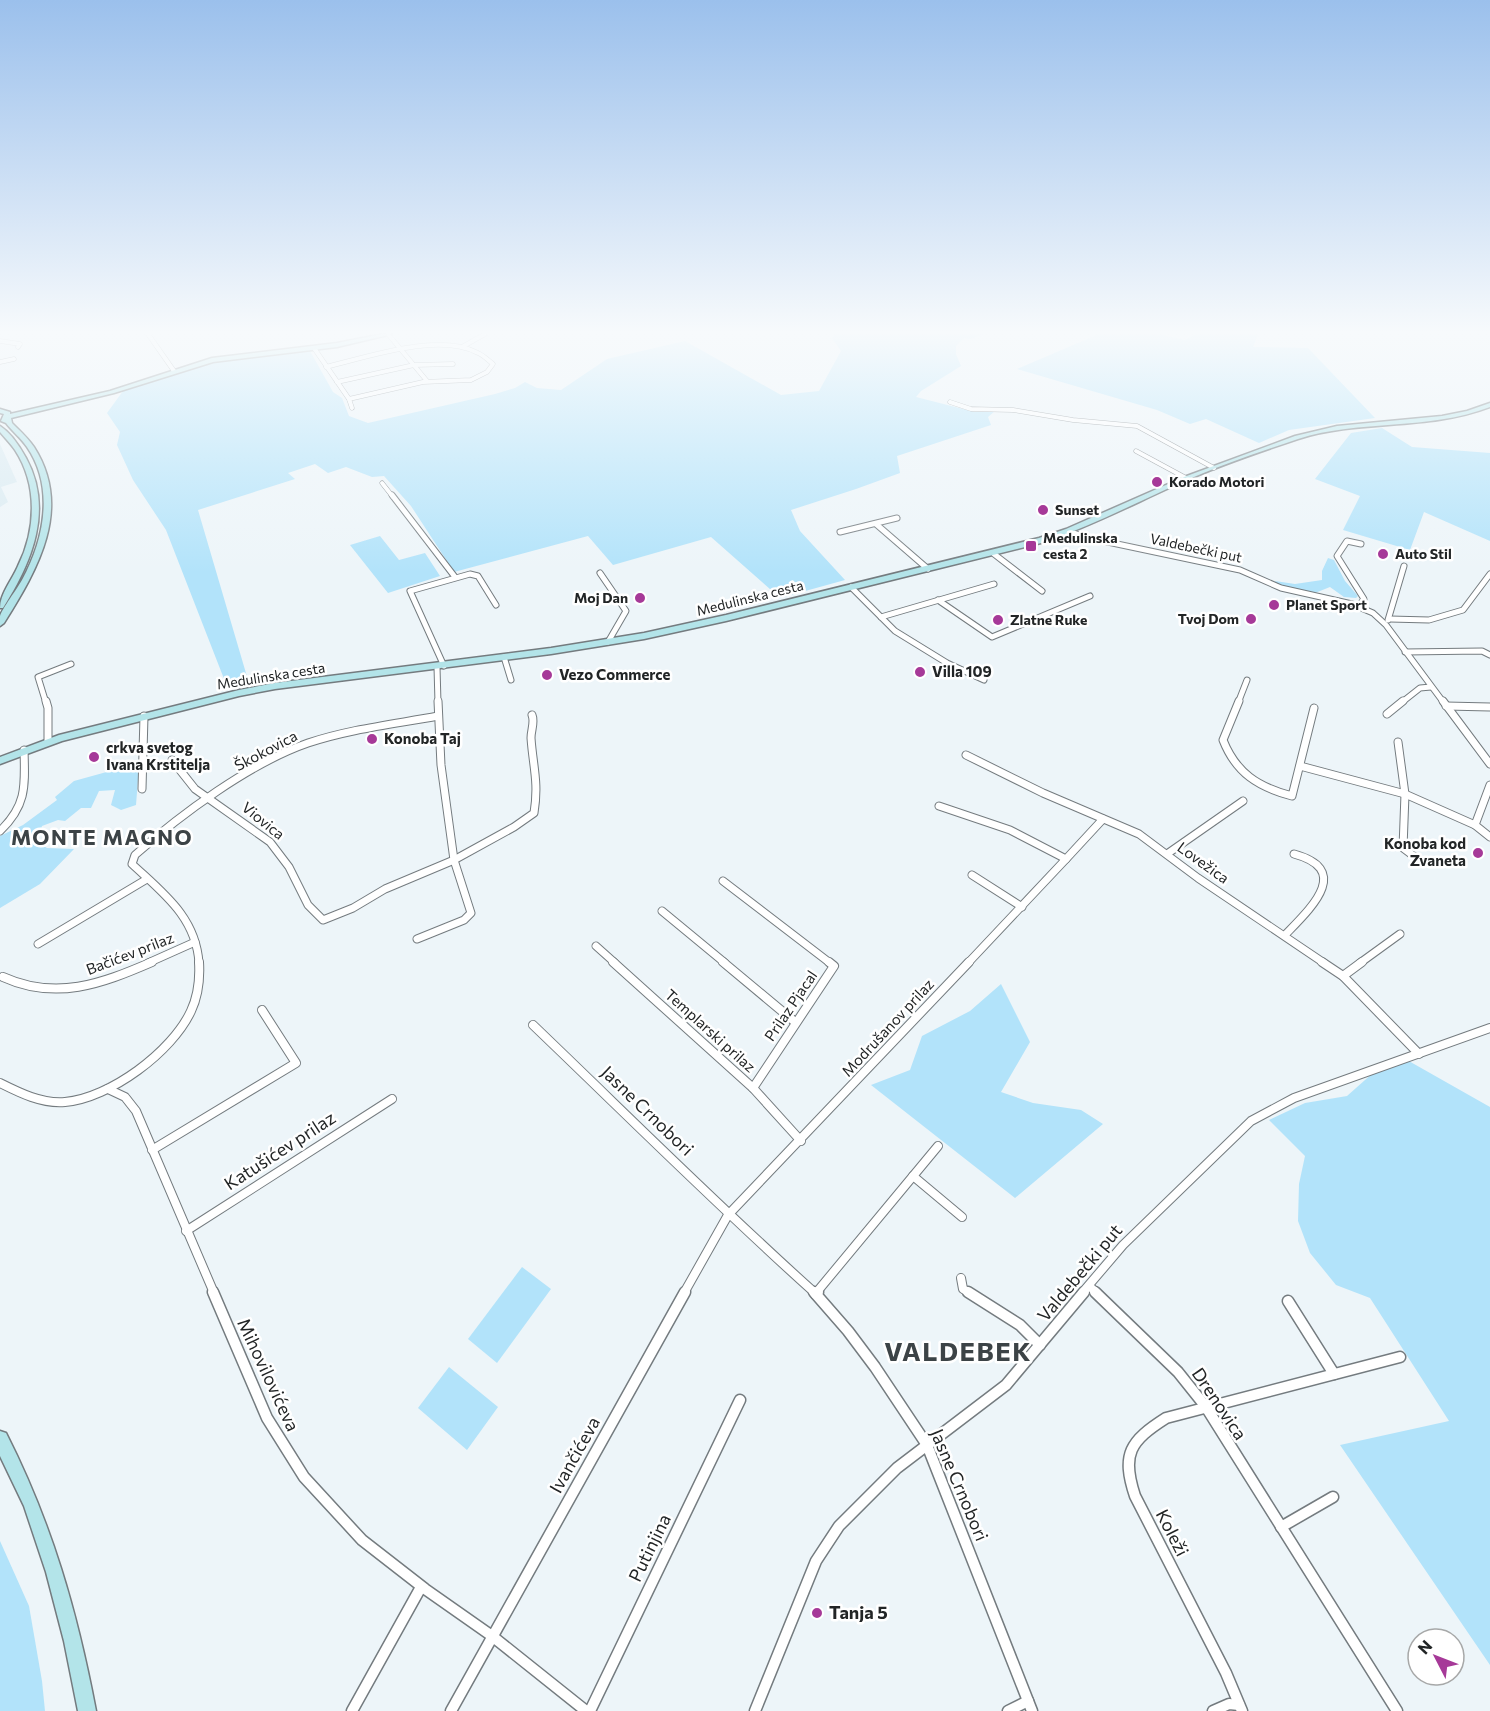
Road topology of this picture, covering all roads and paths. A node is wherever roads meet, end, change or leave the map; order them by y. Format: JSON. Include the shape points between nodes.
{"nodes":[{"id":1,"x":22,"y":414,"type":"edge"},
{"id":2,"x":1036,"y":414,"type":"edge"},
{"id":3,"x":1461,"y":414,"type":"edge"},
{"id":4,"x":4,"y":419,"type":"edge"},
{"id":5,"x":1136,"y":451,"type":"dead end"},
{"id":6,"x":1214,"y":468,"type":"junction"},
{"id":7,"x":1186,"y":478,"type":"junction"},
{"id":8,"x":382,"y":483,"type":"dead end"},
{"id":9,"x":897,"y":518,"type":"dead end"},
{"id":10,"x":876,"y":524,"type":"junction"},
{"id":11,"x":1069,"y":531,"type":"junction"},
{"id":12,"x":840,"y":532,"type":"dead end"},
{"id":13,"x":1361,"y":544,"type":"dead end"},
{"id":14,"x":994,"y":554,"type":"junction"},
{"id":15,"x":1404,"y":566,"type":"dead end"},
{"id":16,"x":928,"y":569,"type":"junction"},
{"id":17,"x":600,"y":573,"type":"dead end"},
{"id":18,"x":1490,"y":574,"type":"edge"},
{"id":19,"x":455,"y":577,"type":"junction"},
{"id":20,"x":994,"y":584,"type":"dead end"},
{"id":21,"x":852,"y":587,"type":"junction"},
{"id":22,"x":1042,"y":591,"type":"dead end"},
{"id":23,"x":1090,"y":596,"type":"dead end"},
{"id":24,"x":938,"y":600,"type":"junction"},
{"id":25,"x":496,"y":605,"type":"dead end"},
{"id":26,"x":0,"y":606,"type":"edge"},
{"id":27,"x":1359,"y":606,"type":"junction"},
{"id":28,"x":881,"y":617,"type":"junction"},
{"id":29,"x":1390,"y":620,"type":"junction"},
{"id":30,"x":1382,"y":622,"type":"junction"},
{"id":31,"x":0,"y":623,"type":"edge"},
{"id":32,"x":608,"y":642,"type":"junction"},
{"id":33,"x":1405,"y":652,"type":"junction"},
{"id":34,"x":1490,"y":655,"type":"edge"},
{"id":35,"x":504,"y":657,"type":"junction"},
{"id":36,"x":71,"y":664,"type":"dead end"},
{"id":37,"x":441,"y":666,"type":"junction"},
{"id":38,"x":511,"y":680,"type":"dead end"},
{"id":39,"x":984,"y":680,"type":"dead end"},
{"id":40,"x":1247,"y":680,"type":"dead end"},
{"id":41,"x":1431,"y":687,"type":"junction"},
{"id":42,"x":1446,"y":706,"type":"junction"},
{"id":43,"x":1490,"y":707,"type":"edge"},
{"id":44,"x":1314,"y":708,"type":"dead end"},
{"id":45,"x":1387,"y":714,"type":"dead end"},
{"id":46,"x":144,"y":716,"type":"junction"},
{"id":47,"x":438,"y":716,"type":"junction"},
{"id":48,"x":532,"y":716,"type":"dead end"},
{"id":49,"x":48,"y":741,"type":"junction"},
{"id":50,"x":1398,"y":742,"type":"dead end"},
{"id":51,"x":24,"y":750,"type":"junction"},
{"id":52,"x":966,"y":755,"type":"dead end"},
{"id":53,"x":172,"y":760,"type":"dead end"},
{"id":54,"x":0,"y":761,"type":"edge"},
{"id":55,"x":1490,"y":764,"type":"edge"},
{"id":56,"x":1300,"y":766,"type":"junction"},
{"id":57,"x":1490,"y":785,"type":"edge"},
{"id":58,"x":142,"y":789,"type":"dead end"},
{"id":59,"x":1405,"y":794,"type":"junction"},
{"id":60,"x":211,"y":799,"type":"junction"},
{"id":61,"x":1243,"y":801,"type":"dead end"},
{"id":62,"x":939,"y":806,"type":"dead end"},
{"id":63,"x":1104,"y":819,"type":"junction"},
{"id":64,"x":1475,"y":825,"type":"junction"},
{"id":65,"x":0,"y":831,"type":"edge"},
{"id":66,"x":1490,"y":837,"type":"edge"},
{"id":67,"x":1167,"y":854,"type":"junction"},
{"id":68,"x":1294,"y":854,"type":"dead end"},
{"id":69,"x":1066,"y":859,"type":"junction"},
{"id":70,"x":454,"y":860,"type":"junction"},
{"id":71,"x":1419,"y":860,"type":"dead end"},
{"id":72,"x":972,"y":875,"type":"dead end"},
{"id":73,"x":147,"y":879,"type":"junction"},
{"id":74,"x":723,"y":881,"type":"dead end"},
{"id":75,"x":1023,"y":907,"type":"junction"},
{"id":76,"x":662,"y":911,"type":"dead end"},
{"id":77,"x":1400,"y":934,"type":"dead end"},
{"id":78,"x":1285,"y":935,"type":"junction"},
{"id":79,"x":417,"y":939,"type":"dead end"},
{"id":80,"x":195,"y":942,"type":"junction"},
{"id":81,"x":38,"y":944,"type":"dead end"},
{"id":82,"x":596,"y":946,"type":"dead end"},
{"id":83,"x":1343,"y":976,"type":"junction"},
{"id":84,"x":3,"y":977,"type":"dead end"},
{"id":85,"x":262,"y":1010,"type":"dead end"},
{"id":86,"x":795,"y":1022,"type":"junction"},
{"id":87,"x":533,"y":1025,"type":"dead end"},
{"id":88,"x":1490,"y":1028,"type":"edge"},
{"id":89,"x":1419,"y":1054,"type":"junction"},
{"id":90,"x":0,"y":1083,"type":"edge"},
{"id":91,"x":753,"y":1088,"type":"junction"},
{"id":92,"x":108,"y":1089,"type":"junction"},
{"id":93,"x":392,"y":1099,"type":"dead end"},
{"id":94,"x":801,"y":1141,"type":"junction"},
{"id":95,"x":938,"y":1146,"type":"dead end"},
{"id":96,"x":152,"y":1150,"type":"junction"},
{"id":97,"x":913,"y":1176,"type":"junction"},
{"id":98,"x":728,"y":1215,"type":"junction"},
{"id":99,"x":962,"y":1217,"type":"dead end"},
{"id":100,"x":186,"y":1231,"type":"junction"},
{"id":101,"x":961,"y":1278,"type":"dead end"},
{"id":102,"x":1089,"y":1286,"type":"junction"},
{"id":103,"x":816,"y":1294,"type":"junction"},
{"id":104,"x":1288,"y":1301,"type":"dead end"},
{"id":105,"x":1040,"y":1345,"type":"junction"},
{"id":106,"x":1400,"y":1357,"type":"dead end"},
{"id":107,"x":1334,"y":1374,"type":"junction"},
{"id":108,"x":740,"y":1400,"type":"dead end"},
{"id":109,"x":1206,"y":1408,"type":"junction"},
{"id":110,"x":0,"y":1439,"type":"edge"},
{"id":111,"x":927,"y":1445,"type":"junction"},
{"id":112,"x":1333,"y":1497,"type":"dead end"},
{"id":113,"x":1281,"y":1527,"type":"junction"},
{"id":114,"x":421,"y":1587,"type":"junction"},
{"id":115,"x":492,"y":1636,"type":"junction"},
{"id":116,"x":1030,"y":1706,"type":"edge"},
{"id":117,"x":1241,"y":1708,"type":"edge"},
{"id":118,"x":87,"y":1711,"type":"edge"},
{"id":119,"x":352,"y":1711,"type":"edge"},
{"id":120,"x":451,"y":1711,"type":"edge"},
{"id":121,"x":588,"y":1711,"type":"edge"},
{"id":122,"x":755,"y":1711,"type":"edge"},
{"id":123,"x":1008,"y":1711,"type":"edge"},
{"id":124,"x":1213,"y":1711,"type":"edge"},
{"id":125,"x":1397,"y":1711,"type":"edge"}],
"edges":[{"from":1,"to":4,"type":"main road"},
{"from":2,"to":6,"type":"street","via":[[1137,426]]},
{"from":3,"to":6,"type":"main road","name":"Medulinska cesta","via":[[1310,433]]},
{"from":4,"to":26,"type":"main road","via":[[34,478],[37,497],[31,544]]},
{"from":4,"to":31,"type":"main road","via":[[36,457],[45,475],[48,517],[35,564]]},
{"from":5,"to":7,"type":"street"},
{"from":6,"to":7,"type":"main road","name":"Medulinska cesta"},
{"from":7,"to":11,"type":"main road","name":"Medulinska cesta"},
{"from":8,"to":19,"type":"street"},
{"from":9,"to":10,"type":"street"},
{"from":10,"to":12,"type":"street"},
{"from":10,"to":16,"type":"street"},
{"from":11,"to":14,"type":"main road","name":"Medulinska cesta"},
{"from":11,"to":27,"type":"street","name":"Valdebečki put","via":[[1240,570],[1281,588]]},
{"from":13,"to":27,"type":"street","via":[[1347,541],[1337,556],[1364,599]]},
{"from":14,"to":16,"type":"main road","name":"Medulinska cesta"},
{"from":14,"to":22,"type":"street"},
{"from":15,"to":29,"type":"street"},
{"from":16,"to":21,"type":"main road","name":"Medulinska cesta"},
{"from":17,"to":32,"type":"street","via":[[626,610]]},
{"from":18,"to":29,"type":"street","via":[[1463,610],[1429,620]]},
{"from":19,"to":25,"type":"street","via":[[478,576]]},
{"from":19,"to":37,"type":"street","via":[[410,591]]},
{"from":20,"to":24,"type":"street"},
{"from":21,"to":28,"type":"street"},
{"from":21,"to":32,"type":"main road","name":"Medulinska cesta"},
{"from":23,"to":24,"type":"street","via":[[992,638]]},
{"from":24,"to":28,"type":"street"},
{"from":27,"to":30,"type":"street","name":"Valdebečki put"},
{"from":28,"to":39,"type":"street","via":[[914,644]]},
{"from":29,"to":30,"type":"street"},
{"from":30,"to":33,"type":"street","name":"Valdebečki put"},
{"from":32,"to":35,"type":"main road","name":"Medulinska cesta"},
{"from":33,"to":34,"type":"street","via":[[1482,651]]},
{"from":33,"to":41,"type":"street","name":"Valdebečki put"},
{"from":35,"to":37,"type":"main road","name":"Medulinska cesta"},
{"from":35,"to":38,"type":"street"},
{"from":36,"to":49,"type":"street","via":[[38,677],[48,708]]},
{"from":37,"to":46,"type":"main road","name":"Medulinska cesta","via":[[276,686]]},
{"from":37,"to":47,"type":"street"},
{"from":40,"to":56,"type":"street","via":[[1223,740],[1230,761],[1266,789],[1292,796]]},
{"from":41,"to":42,"type":"street","name":"Valdebečki put"},
{"from":41,"to":45,"type":"street","via":[[1420,688]]},
{"from":42,"to":43,"type":"street"},
{"from":42,"to":55,"type":"street","name":"Valdebečki put"},
{"from":44,"to":56,"type":"street"},
{"from":46,"to":49,"type":"main road","name":"Medulinska cesta"},
{"from":46,"to":58,"type":"street"},
{"from":47,"to":60,"type":"street","name":"Škokovica","via":[[319,739],[290,750]]},
{"from":47,"to":70,"type":"street"},
{"from":48,"to":70,"type":"street","via":[[537,793],[534,813]]},
{"from":49,"to":51,"type":"main road","name":"Medulinska cesta"},
{"from":50,"to":59,"type":"street"},
{"from":51,"to":54,"type":"main road","name":"Medulinska cesta"},
{"from":51,"to":65,"type":"street","via":[[23,799],[17,815]]},
{"from":52,"to":63,"type":"street","name":"Lovežica"},
{"from":53,"to":60,"type":"street","name":"Viovica","via":[[190,784]]},
{"from":56,"to":59,"type":"street"},
{"from":57,"to":64,"type":"street"},
{"from":59,"to":64,"type":"street"},
{"from":59,"to":71,"type":"street","via":[[1403,848]]},
{"from":60,"to":70,"type":"street","name":"Viovica","via":[[274,845],[319,920]]},
{"from":60,"to":73,"type":"street","name":"Škokovica","via":[[165,830],[131,860]]},
{"from":61,"to":67,"type":"street"},
{"from":62,"to":69,"type":"street","via":[[1010,830]]},
{"from":63,"to":67,"type":"street","name":"Lovežica","via":[[1139,834]]},
{"from":63,"to":69,"type":"street"},
{"from":64,"to":66,"type":"street"},
{"from":67,"to":78,"type":"street","name":"Lovežica"},
{"from":68,"to":78,"type":"street","via":[[1316,862],[1324,871],[1325,884],[1312,907]]},
{"from":69,"to":75,"type":"street","name":"Modrušanov prilaz"},
{"from":70,"to":79,"type":"street","via":[[471,913],[458,924]]},
{"from":72,"to":75,"type":"street"},
{"from":73,"to":80,"type":"street","via":[[177,906]]},
{"from":73,"to":81,"type":"street"},
{"from":74,"to":86,"type":"street","name":"Prilaz Pjacal","via":[[834,966]]},
{"from":75,"to":94,"type":"street","name":"Modrušanov prilaz"},
{"from":76,"to":86,"type":"street"},
{"from":77,"to":83,"type":"street"},
{"from":78,"to":83,"type":"street","name":"Lovežica"},
{"from":80,"to":84,"type":"street","name":"Bačićev prilaz","via":[[90,985],[51,990]]},
{"from":80,"to":92,"type":"street","via":[[198,987],[190,1013],[159,1050]]},
{"from":82,"to":91,"type":"street","name":"Templarski prilaz"},
{"from":83,"to":89,"type":"street","name":"Lovežica"},
{"from":85,"to":96,"type":"street","via":[[296,1063]]},
{"from":86,"to":91,"type":"street","name":"Prilaz Pjacal"},
{"from":87,"to":98,"type":"street","name":"Jasne Crnobori"},
{"from":88,"to":89,"type":"street","name":"Valdebečki put"},
{"from":89,"to":102,"type":"street","name":"Valdebečki put","via":[[1308,1093],[1251,1121],[1123,1245]]},
{"from":90,"to":92,"type":"street","via":[[21,1094],[63,1102]]},
{"from":91,"to":94,"type":"street","name":"Templarski prilaz"},
{"from":92,"to":96,"type":"street","name":"Mihovilovićeva","via":[[125,1097],[136,1112]]},
{"from":93,"to":100,"type":"street","name":"Katušićev prilaz"},
{"from":94,"to":98,"type":"street","name":"Modrušanov prilaz"},
{"from":95,"to":97,"type":"street"},
{"from":96,"to":100,"type":"street","name":"Mihovilovićeva"},
{"from":97,"to":99,"type":"street"},
{"from":97,"to":103,"type":"street"},
{"from":98,"to":103,"type":"street","name":"Jasne Crnobori"},
{"from":98,"to":115,"type":"street","name":"Ivančićeva"},
{"from":100,"to":114,"type":"street","name":"Mihovilovićeva","via":[[267,1418],[283,1446],[304,1477],[362,1540]]},
{"from":101,"to":105,"type":"street","via":[[963,1289],[1020,1325]]},
{"from":102,"to":105,"type":"street","name":"Valdebečki put"},
{"from":102,"to":109,"type":"street","name":"Drenovica","via":[[1178,1372]]},
{"from":103,"to":111,"type":"street","name":"Jasne Crnobori","via":[[875,1366]]},
{"from":104,"to":107,"type":"street"},
{"from":105,"to":111,"type":"street","name":"Valdebečki put","via":[[1006,1385]]},
{"from":106,"to":107,"type":"street","name":"Koleži"},
{"from":107,"to":109,"type":"street","name":"Koleži"},
{"from":108,"to":121,"type":"street","name":"Putinjina"},
{"from":109,"to":113,"type":"street","name":"Drenovica"},
{"from":109,"to":117,"type":"street","name":"Koleži","via":[[1166,1418],[1145,1431],[1129,1447],[1126,1462],[1135,1496]]},
{"from":110,"to":118,"type":"main road","via":[[30,1502],[56,1572]]},
{"from":111,"to":116,"type":"street","name":"Jasne Crnobori"},
{"from":111,"to":122,"type":"street","name":"Valdebečki put","via":[[897,1468],[839,1526],[816,1561]]},
{"from":112,"to":113,"type":"street"},
{"from":113,"to":125,"type":"street","name":"Drenovica"},
{"from":114,"to":115,"type":"street","name":"Mihovilovićeva"},
{"from":114,"to":119,"type":"street"},
{"from":115,"to":120,"type":"street","name":"Ivančićeva"},
{"from":115,"to":121,"type":"street","name":"Mihovilovićeva"},
{"from":116,"to":123,"type":"street"},
{"from":117,"to":124,"type":"street","via":[[1229,1704]]}]}
